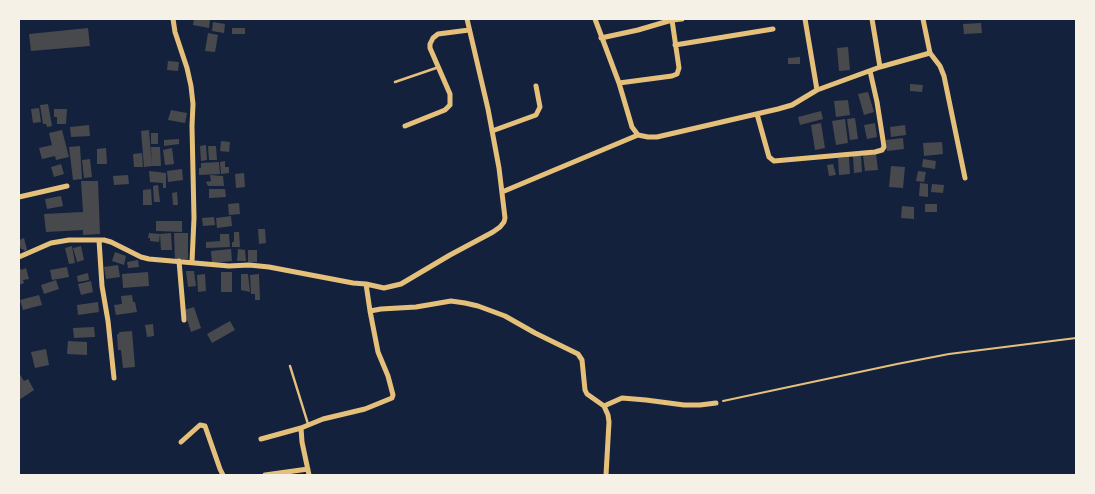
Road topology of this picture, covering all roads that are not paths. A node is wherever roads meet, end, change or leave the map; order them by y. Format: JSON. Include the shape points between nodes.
{"nodes":[{"id":1,"x":173,"y":19,"type":"edge"},
{"id":2,"x":467,"y":19,"type":"edge"},
{"id":3,"x":595,"y":19,"type":"edge"},
{"id":4,"x":677,"y":19,"type":"edge"},
{"id":5,"x":805,"y":19,"type":"edge"},
{"id":6,"x":872,"y":19,"type":"edge"},
{"id":7,"x":923,"y":19,"type":"edge"},
{"id":8,"x":928,"y":19,"type":"edge"},
{"id":9,"x":773,"y":29,"type":"dead end"},
{"id":10,"x":469,"y":30,"type":"junction"},
{"id":11,"x":601,"y":38,"type":"junction"},
{"id":12,"x":675,"y":44,"type":"junction"},
{"id":13,"x":930,"y":53,"type":"junction"},
{"id":14,"x":438,"y":67,"type":"junction"},
{"id":15,"x":880,"y":67,"type":"junction"},
{"id":16,"x":870,"y":71,"type":"junction"},
{"id":17,"x":395,"y":82,"type":"dead end"},
{"id":18,"x":618,"y":82,"type":"junction"},
{"id":19,"x":536,"y":86,"type":"dead end"},
{"id":20,"x":817,"y":90,"type":"junction"},
{"id":21,"x":757,"y":114,"type":"junction"},
{"id":22,"x":405,"y":126,"type":"dead end"},
{"id":23,"x":492,"y":131,"type":"junction"},
{"id":24,"x":638,"y":135,"type":"junction"},
{"id":25,"x":965,"y":178,"type":"dead end"},
{"id":26,"x":67,"y":186,"type":"dead end"},
{"id":27,"x":502,"y":192,"type":"junction"},
{"id":28,"x":19,"y":197,"type":"edge"},
{"id":29,"x":99,"y":240,"type":"junction"},
{"id":30,"x":19,"y":257,"type":"edge"},
{"id":31,"x":179,"y":262,"type":"junction"},
{"id":32,"x":192,"y":262,"type":"junction"},
{"id":33,"x":366,"y":286,"type":"junction"},
{"id":34,"x":370,"y":311,"type":"junction"},
{"id":35,"x":184,"y":320,"type":"dead end"},
{"id":36,"x":290,"y":366,"type":"dead end"},
{"id":37,"x":114,"y":378,"type":"dead end"},
{"id":38,"x":716,"y":403,"type":"road end"},
{"id":39,"x":604,"y":406,"type":"junction"},
{"id":40,"x":309,"y":425,"type":"junction"},
{"id":41,"x":301,"y":428,"type":"junction"},
{"id":42,"x":261,"y":439,"type":"dead end"},
{"id":43,"x":182,"y":442,"type":"dead end"},
{"id":44,"x":308,"y":472,"type":"edge"},
{"id":45,"x":223,"y":475,"type":"edge"},
{"id":46,"x":266,"y":475,"type":"edge"},
{"id":47,"x":606,"y":475,"type":"edge"}],
"edges":[{"from":1,"to":32,"type":"street","via":[[193,104]]},
{"from":2,"to":10,"type":"street"},
{"from":3,"to":11,"type":"street"},
{"from":4,"to":11,"type":"street"},
{"from":4,"to":12,"type":"street"},
{"from":5,"to":20,"type":"street"},
{"from":6,"to":15,"type":"street"},
{"from":7,"to":8,"type":"street"},
{"from":7,"to":13,"type":"street"},
{"from":9,"to":12,"type":"street"},
{"from":10,"to":14,"type":"street","via":[[438,34],[433,38],[430,48]]},
{"from":10,"to":23,"type":"street"},
{"from":11,"to":18,"type":"street"},
{"from":12,"to":18,"type":"street","via":[[677,74]]},
{"from":13,"to":15,"type":"street"},
{"from":13,"to":25,"type":"street","via":[[944,76]]},
{"from":14,"to":17,"type":"lane"},
{"from":14,"to":22,"type":"street","via":[[450,94],[450,105]]},
{"from":15,"to":16,"type":"street"},
{"from":16,"to":20,"type":"street"},
{"from":16,"to":21,"type":"street","via":[[882,150],[774,161],[769,157]]},
{"from":18,"to":24,"type":"street","via":[[632,127]]},
{"from":19,"to":23,"type":"street","via":[[540,107],[536,115]]},
{"from":20,"to":21,"type":"street","via":[[792,105]]},
{"from":21,"to":24,"type":"street","via":[[657,137]]},
{"from":23,"to":27,"type":"street"},
{"from":24,"to":27,"type":"street"},
{"from":26,"to":28,"type":"street"},
{"from":27,"to":33,"type":"street","via":[[505,218],[493,232],[401,284],[384,288]]},
{"from":29,"to":30,"type":"street","via":[[68,240],[43,246]]},
{"from":29,"to":31,"type":"street","via":[[111,242],[141,257]]},
{"from":29,"to":37,"type":"street"},
{"from":31,"to":32,"type":"street"},
{"from":31,"to":35,"type":"street"},
{"from":32,"to":33,"type":"street","via":[[269,267]]},
{"from":33,"to":34,"type":"street"},
{"from":34,"to":39,"type":"street","via":[[451,301],[505,316],[578,354],[582,360],[587,394]]},
{"from":34,"to":40,"type":"street","via":[[392,398],[365,410]]},
{"from":36,"to":40,"type":"lane"},
{"from":38,"to":39,"type":"street","via":[[684,405],[622,398]]},
{"from":39,"to":47,"type":"street","via":[[609,422]]},
{"from":40,"to":41,"type":"street"},
{"from":41,"to":42,"type":"street"},
{"from":41,"to":44,"type":"street"},
{"from":43,"to":45,"type":"street","via":[[200,425],[205,426]]},
{"from":44,"to":46,"type":"street"}]}
